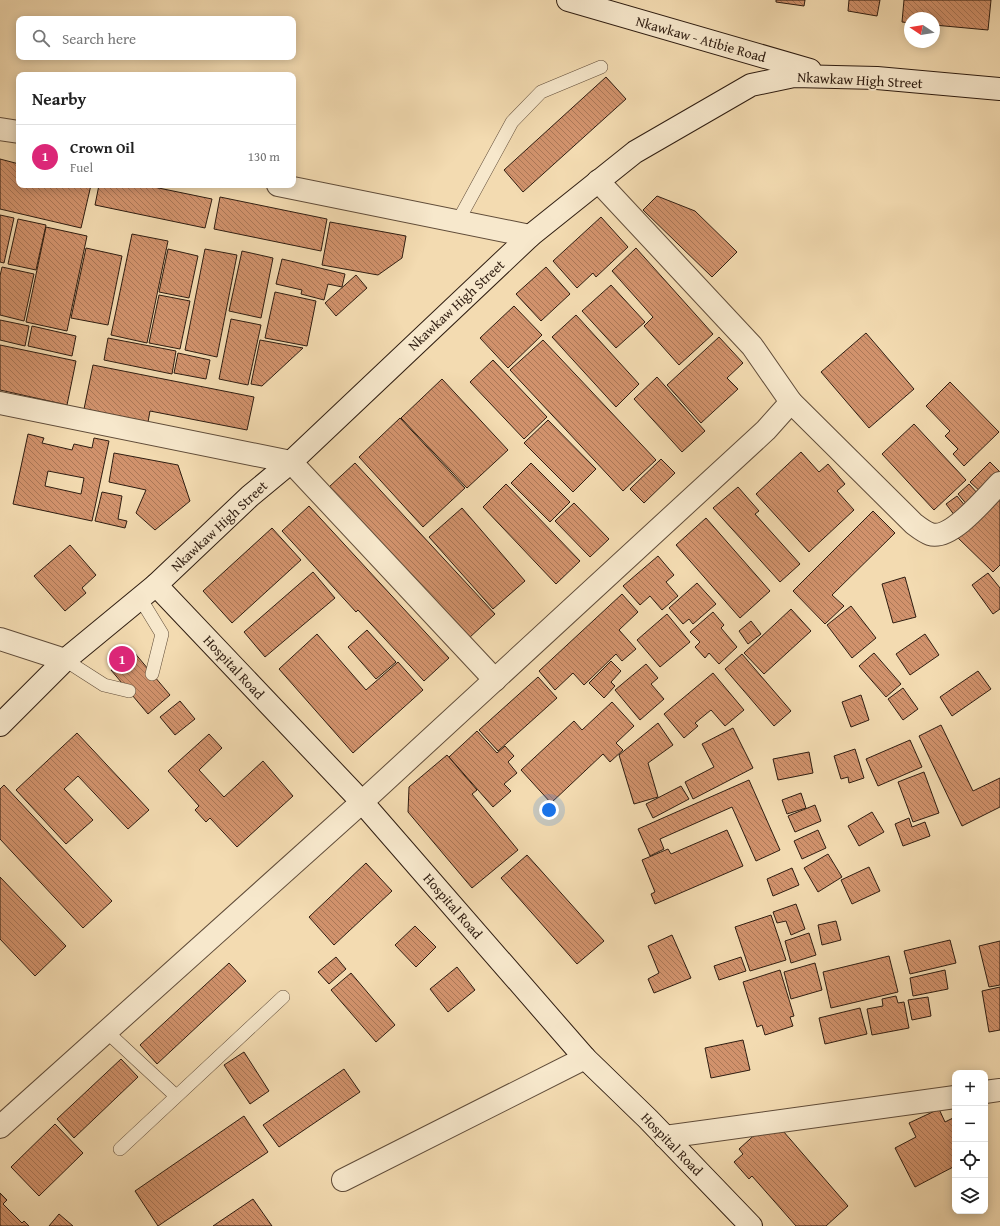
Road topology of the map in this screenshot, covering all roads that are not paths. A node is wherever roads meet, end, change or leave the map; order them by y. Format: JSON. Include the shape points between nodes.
{"nodes":[{"id":1,"x":568,"y":0,"type":"edge"},
{"id":2,"x":602,"y":66,"type":"dead end"},
{"id":3,"x":835,"y":77,"type":"junction"},
{"id":4,"x":1000,"y":89,"type":"edge"},
{"id":5,"x":0,"y":129,"type":"edge"},
{"id":6,"x":16,"y":132,"type":"edge"},
{"id":7,"x":598,"y":181,"type":"junction"},
{"id":8,"x":293,"y":188,"type":"edge"},
{"id":9,"x":458,"y":222,"type":"junction"},
{"id":10,"x":530,"y":236,"type":"junction"},
{"id":11,"x":0,"y":402,"type":"edge"},
{"id":12,"x":791,"y":402,"type":"junction"},
{"id":13,"x":291,"y":462,"type":"junction"},
{"id":14,"x":1000,"y":482,"type":"edge"},
{"id":15,"x":148,"y":591,"type":"junction"},
{"id":16,"x":0,"y":639,"type":"edge"},
{"id":17,"x":65,"y":660,"type":"junction"},
{"id":18,"x":152,"y":674,"type":"dead end"},
{"id":19,"x":495,"y":680,"type":"junction"},
{"id":20,"x":129,"y":691,"type":"dead end"},
{"id":21,"x":0,"y":725,"type":"edge"},
{"id":22,"x":362,"y":802,"type":"junction"},
{"id":23,"x":283,"y":997,"type":"dead end"},
{"id":24,"x":107,"y":1032,"type":"junction"},
{"id":25,"x":585,"y":1058,"type":"junction"},
{"id":26,"x":1000,"y":1090,"type":"edge"},
{"id":27,"x":988,"y":1092,"type":"edge"},
{"id":28,"x":176,"y":1096,"type":"junction"},
{"id":29,"x":952,"y":1097,"type":"edge"},
{"id":30,"x":0,"y":1127,"type":"edge"},
{"id":31,"x":665,"y":1137,"type":"junction"},
{"id":32,"x":120,"y":1149,"type":"dead end"},
{"id":33,"x":343,"y":1180,"type":"dead end"},
{"id":34,"x":750,"y":1226,"type":"edge"}],
"edges":[{"from":1,"to":3,"type":"street","name":"Nkawkaw - Atibie Road"},
{"from":2,"to":9,"type":"lane","via":[[541,92],[512,122]]},
{"from":3,"to":4,"type":"street","name":"Nkawkaw High Street","via":[[877,78]]},
{"from":3,"to":7,"type":"street","name":"Nkawkaw High Street","via":[[794,76],[751,84],[635,152]]},
{"from":5,"to":6,"type":"street"},
{"from":7,"to":10,"type":"street","name":"Nkawkaw High Street"},
{"from":7,"to":12,"type":"street","via":[[752,346]]},
{"from":8,"to":9,"type":"street"},
{"from":9,"to":10,"type":"street"},
{"from":10,"to":13,"type":"street","name":"Nkawkaw High Street"},
{"from":11,"to":13,"type":"street"},
{"from":12,"to":14,"type":"street","via":[[914,524],[930,534],[940,534],[955,528]]},
{"from":12,"to":19,"type":"street","via":[[766,430]]},
{"from":13,"to":15,"type":"street","name":"Nkawkaw High Street","via":[[250,496]]},
{"from":13,"to":19,"type":"street"},
{"from":15,"to":17,"type":"street","name":"Nkawkaw High Street"},
{"from":15,"to":18,"type":"lane","via":[[162,634]]},
{"from":15,"to":22,"type":"street","name":"Hospital Road"},
{"from":16,"to":17,"type":"street"},
{"from":17,"to":20,"type":"lane","via":[[104,685]]},
{"from":17,"to":21,"type":"street","name":"Nkawkaw High Street"},
{"from":19,"to":22,"type":"street"},
{"from":22,"to":24,"type":"street"},
{"from":22,"to":25,"type":"street","name":"Hospital Road"},
{"from":23,"to":28,"type":"lane"},
{"from":24,"to":28,"type":"lane"},
{"from":24,"to":30,"type":"street"},
{"from":25,"to":31,"type":"street","name":"Hospital Road"},
{"from":25,"to":33,"type":"street"},
{"from":26,"to":27,"type":"street"},
{"from":28,"to":32,"type":"lane"},
{"from":29,"to":31,"type":"street"},
{"from":31,"to":34,"type":"street","name":"Hospital Road"}]}
